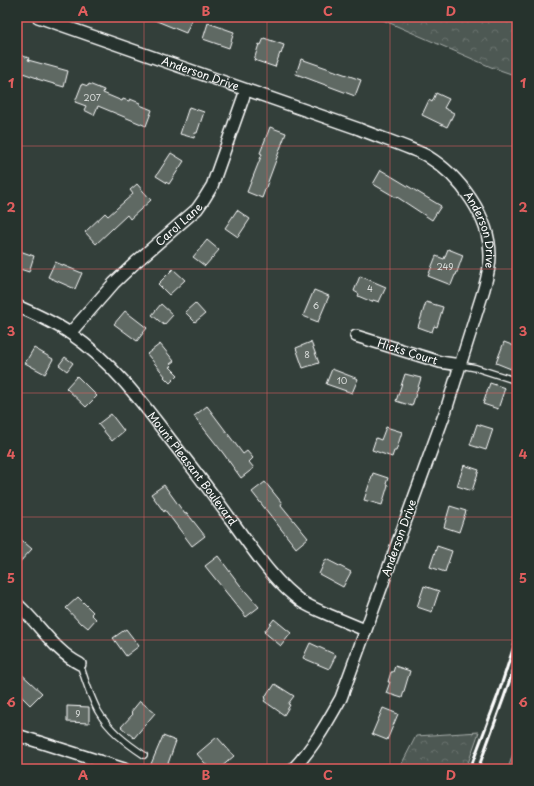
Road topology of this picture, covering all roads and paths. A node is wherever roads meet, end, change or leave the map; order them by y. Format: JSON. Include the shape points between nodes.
{"nodes":[{"id":1,"x":38,"y":17,"type":"edge"},
{"id":2,"x":246,"y":90,"type":"junction"},
{"id":3,"x":17,"y":306,"type":"edge"},
{"id":4,"x":70,"y":333,"type":"junction"},
{"id":5,"x":356,"y":336,"type":"dead end"},
{"id":6,"x":460,"y":366,"type":"junction"},
{"id":7,"x":517,"y":381,"type":"edge"},
{"id":8,"x":17,"y":604,"type":"edge"},
{"id":9,"x":365,"y":630,"type":"junction"},
{"id":10,"x":80,"y":664,"type":"joint"},
{"id":11,"x":17,"y":735,"type":"edge"},
{"id":12,"x":144,"y":755,"type":"dead end"},
{"id":13,"x":124,"y":769,"type":"edge"},
{"id":14,"x":293,"y":769,"type":"edge"}],
"edges":[{"from":1,"to":2,"type":"street","name":"Anderson Drive"},
{"from":2,"to":4,"type":"street","name":"Carol Lane","via":[[212,186],[204,199],[114,283]]},
{"from":2,"to":6,"type":"street","name":"Anderson Drive","via":[[404,146],[427,156],[457,180],[477,208],[485,226],[490,256],[484,289]]},
{"from":3,"to":4,"type":"street","name":"Mount Pleasant Boulevard"},
{"from":4,"to":9,"type":"street","name":"Mount Pleasant Boulevard","via":[[113,369],[136,396],[210,490],[268,570],[284,587],[302,602]]},
{"from":5,"to":6,"type":"street","name":"Hicks Court"},
{"from":6,"to":7,"type":"lane","via":[[476,368]]},
{"from":6,"to":9,"type":"street","name":"Anderson Drive"},
{"from":8,"to":10,"type":"street","via":[[63,653]]},
{"from":9,"to":14,"type":"street","name":"Anderson Drive","via":[[341,698],[313,745]]},
{"from":10,"to":12,"type":"lane","via":[[98,711],[119,737]]},
{"from":11,"to":13,"type":"street"}]}
